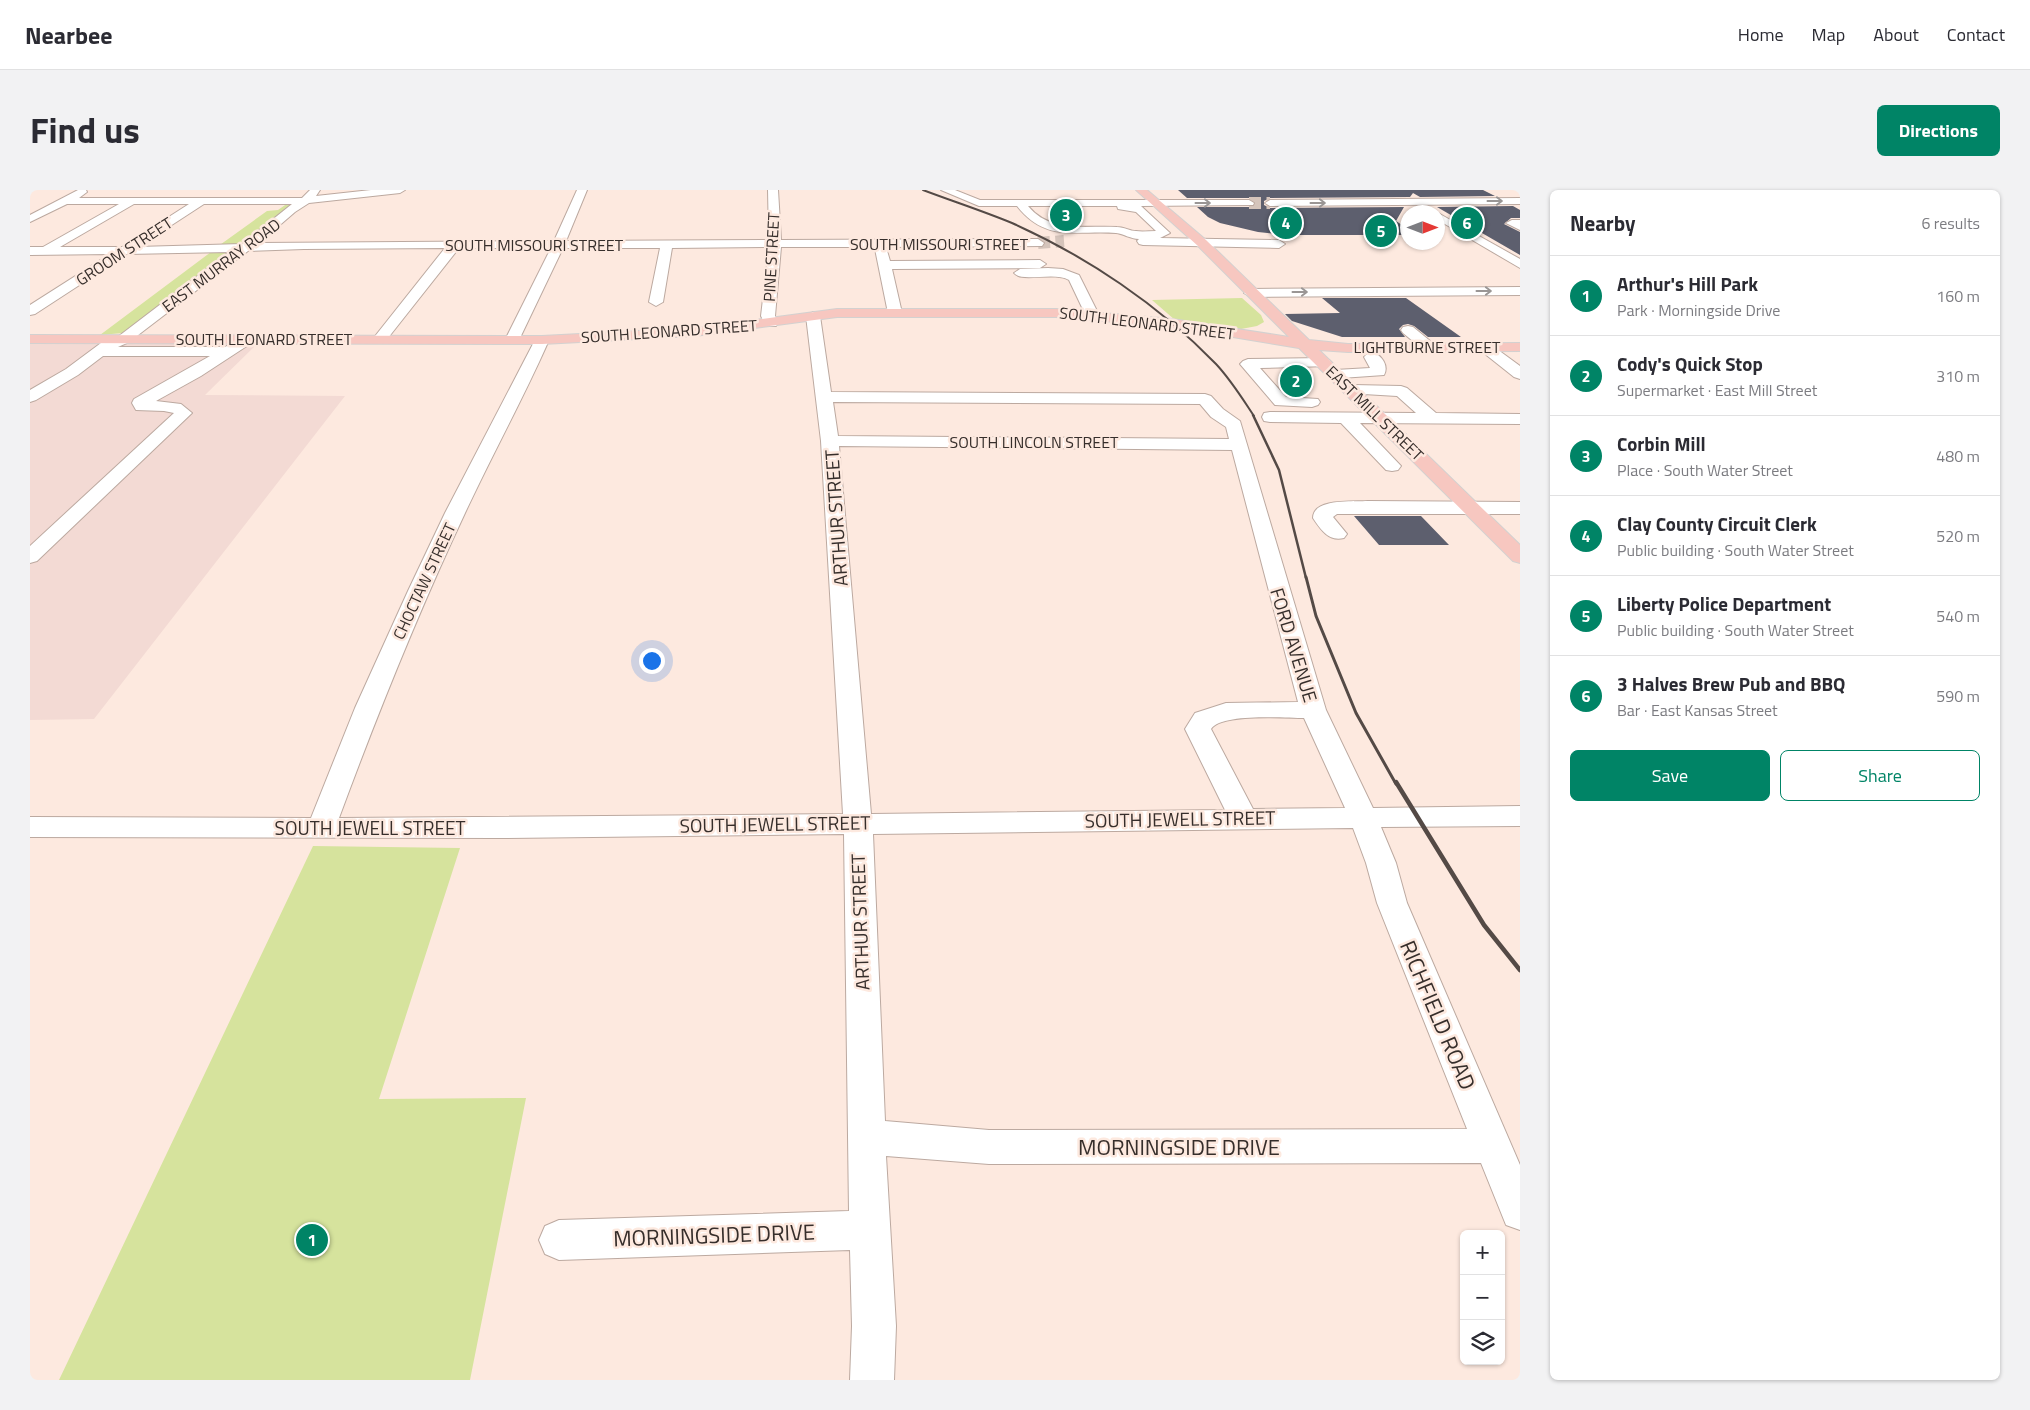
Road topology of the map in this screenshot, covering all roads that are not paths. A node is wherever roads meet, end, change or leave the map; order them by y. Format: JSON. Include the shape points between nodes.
{"nodes":[{"id":1,"x":85,"y":190,"type":"edge"},
{"id":2,"x":150,"y":190,"type":"edge"},
{"id":3,"x":218,"y":190,"type":"edge"},
{"id":4,"x":400,"y":190,"type":"edge"},
{"id":5,"x":582,"y":190,"type":"edge"},
{"id":6,"x":773,"y":190,"type":"edge"},
{"id":7,"x":946,"y":190,"type":"edge"},
{"id":8,"x":1141,"y":190,"type":"edge"},
{"id":9,"x":1396,"y":190,"type":"edge"},
{"id":10,"x":309,"y":197,"type":"edge"},
{"id":11,"x":65,"y":201,"type":"junction"},
{"id":12,"x":132,"y":201,"type":"junction"},
{"id":13,"x":201,"y":201,"type":"junction"},
{"id":14,"x":1520,"y":201,"type":"edge"},
{"id":15,"x":1416,"y":202,"type":"junction"},
{"id":16,"x":1020,"y":203,"type":"junction"},
{"id":17,"x":1156,"y":203,"type":"junction"},
{"id":18,"x":1249,"y":203,"type":"tunnel mouth"},
{"id":19,"x":1270,"y":203,"type":"tunnel mouth"},
{"id":20,"x":1420,"y":205,"type":"edge"},
{"id":21,"x":1100,"y":210,"type":"junction"},
{"id":22,"x":1144,"y":214,"type":"junction"},
{"id":23,"x":1170,"y":214,"type":"junction"},
{"id":24,"x":30,"y":219,"type":"edge"},
{"id":25,"x":1445,"y":220,"type":"edge"},
{"id":26,"x":1520,"y":222,"type":"edge"},
{"id":27,"x":1520,"y":227,"type":"edge"},
{"id":28,"x":1119,"y":230,"type":"junction"},
{"id":29,"x":1161,"y":230,"type":"junction"},
{"id":30,"x":1187,"y":230,"type":"junction"},
{"id":31,"x":1064,"y":241,"type":"tunnel mouth"},
{"id":32,"x":1038,"y":243,"type":"tunnel mouth"},
{"id":33,"x":1202,"y":243,"type":"junction"},
{"id":34,"x":1483,"y":243,"type":"junction"},
{"id":35,"x":1511,"y":243,"type":"dead end"},
{"id":36,"x":1279,"y":244,"type":"dead end"},
{"id":37,"x":455,"y":245,"type":"junction"},
{"id":38,"x":558,"y":245,"type":"junction"},
{"id":39,"x":666,"y":245,"type":"junction"},
{"id":40,"x":775,"y":245,"type":"junction"},
{"id":41,"x":880,"y":245,"type":"junction"},
{"id":42,"x":246,"y":247,"type":"junction"},
{"id":43,"x":30,"y":251,"type":"edge"},
{"id":44,"x":45,"y":251,"type":"junction"},
{"id":45,"x":124,"y":251,"type":"junction"},
{"id":46,"x":30,"y":260,"type":"edge"},
{"id":47,"x":1040,"y":264,"type":"tunnel mouth"},
{"id":48,"x":1520,"y":264,"type":"edge"},
{"id":49,"x":884,"y":265,"type":"junction"},
{"id":50,"x":973,"y":273,"type":"dead end"},
{"id":51,"x":1520,"y":291,"type":"edge"},
{"id":52,"x":1251,"y":293,"type":"junction"},
{"id":53,"x":656,"y":302,"type":"dead end"},
{"id":54,"x":30,"y":311,"type":"edge"},
{"id":55,"x":895,"y":313,"type":"junction"},
{"id":56,"x":1092,"y":315,"type":"junction"},
{"id":57,"x":813,"y":316,"type":"junction"},
{"id":58,"x":1276,"y":316,"type":"junction"},
{"id":59,"x":771,"y":323,"type":"junction"},
{"id":60,"x":1408,"y":330,"type":"dead end"},
{"id":61,"x":1228,"y":332,"type":"junction"},
{"id":62,"x":30,"y":339,"type":"edge"},
{"id":63,"x":124,"y":339,"type":"junction"},
{"id":64,"x":248,"y":339,"type":"junction"},
{"id":65,"x":379,"y":340,"type":"junction"},
{"id":66,"x":512,"y":340,"type":"junction"},
{"id":67,"x":542,"y":340,"type":"junction"},
{"id":68,"x":1305,"y":344,"type":"junction"},
{"id":69,"x":1485,"y":347,"type":"junction"},
{"id":70,"x":1520,"y":347,"type":"edge"},
{"id":71,"x":1430,"y":348,"type":"junction"},
{"id":72,"x":99,"y":351,"type":"junction"},
{"id":73,"x":228,"y":352,"type":"junction"},
{"id":74,"x":1372,"y":357,"type":"dead end"},
{"id":75,"x":1330,"y":368,"type":"junction"},
{"id":76,"x":1520,"y":374,"type":"edge"},
{"id":77,"x":1359,"y":396,"type":"junction"},
{"id":78,"x":30,"y":397,"type":"edge"},
{"id":79,"x":824,"y":397,"type":"junction"},
{"id":80,"x":1280,"y":402,"type":"junction"},
{"id":81,"x":1270,"y":417,"type":"dead end"},
{"id":82,"x":1294,"y":417,"type":"junction"},
{"id":83,"x":1346,"y":418,"type":"junction"},
{"id":84,"x":1382,"y":418,"type":"junction"},
{"id":85,"x":1432,"y":419,"type":"junction"},
{"id":86,"x":1520,"y":419,"type":"edge"},
{"id":87,"x":1361,"y":434,"type":"junction"},
{"id":88,"x":1396,"y":434,"type":"junction"},
{"id":89,"x":830,"y":442,"type":"junction"},
{"id":90,"x":1418,"y":455,"type":"junction"},
{"id":91,"x":1241,"y":456,"type":"junction"},
{"id":92,"x":1471,"y":508,"type":"junction"},
{"id":93,"x":1520,"y":508,"type":"edge"},
{"id":94,"x":1337,"y":534,"type":"dead end"},
{"id":95,"x":30,"y":557,"type":"edge"},
{"id":96,"x":1520,"y":557,"type":"edge"},
{"id":97,"x":1313,"y":710,"type":"junction"},
{"id":98,"x":1520,"y":816,"type":"edge"},
{"id":99,"x":1364,"y":817,"type":"junction"},
{"id":100,"x":1243,"y":818,"type":"junction"},
{"id":101,"x":858,"y":823,"type":"junction"},
{"id":102,"x":30,"y":827,"type":"edge"},
{"id":103,"x":321,"y":828,"type":"junction"},
{"id":104,"x":866,"y":1137,"type":"junction"},
{"id":105,"x":1493,"y":1146,"type":"junction"},
{"id":106,"x":1520,"y":1210,"type":"edge"},
{"id":107,"x":869,"y":1230,"type":"junction"},
{"id":108,"x":559,"y":1240,"type":"dead end"},
{"id":109,"x":872,"y":1380,"type":"edge"}],
"edges":[{"from":1,"to":11,"type":"street"},
{"from":2,"to":12,"type":"street"},
{"from":3,"to":13,"type":"street","name":"GROOM STREET"},
{"from":4,"to":10,"type":"street"},
{"from":5,"to":38,"type":"street"},
{"from":6,"to":40,"type":"street","name":"PINE STREET"},
{"from":7,"to":16,"type":"street","via":[[979,203]]},
{"from":8,"to":17,"type":"main road","name":"EAST MILL STREET"},
{"from":9,"to":15,"type":"street"},
{"from":10,"to":13,"type":"street"},
{"from":10,"to":42,"type":"street","name":"EAST MURRAY ROAD"},
{"from":11,"to":12,"type":"street"},
{"from":11,"to":24,"type":"street"},
{"from":12,"to":13,"type":"street"},
{"from":12,"to":44,"type":"street"},
{"from":13,"to":45,"type":"street","name":"GROOM STREET"},
{"from":15,"to":14,"type":"street","one_way":true},
{"from":19,"to":15,"type":"street","one_way":true},
{"from":15,"to":20,"type":"street"},
{"from":16,"to":21,"type":"street"},
{"from":16,"to":28,"type":"street","via":[[1032,218],[1052,227]]},
{"from":17,"to":18,"type":"street","one_way":true},
{"from":17,"to":21,"type":"street"},
{"from":17,"to":23,"type":"main road","name":"EAST MILL STREET"},
{"from":21,"to":22,"type":"street","via":[[1138,209]]},
{"from":21,"to":28,"type":"street"},
{"from":22,"to":23,"type":"street"},
{"from":22,"to":29,"type":"street"},
{"from":23,"to":30,"type":"main road","name":"EAST MILL STREET"},
{"from":25,"to":34,"type":"street"},
{"from":26,"to":27,"type":"street","via":[[1512,223]]},
{"from":28,"to":29,"type":"street","via":[[1134,235],[1157,235],[1164,232]]},
{"from":29,"to":30,"type":"street"},
{"from":30,"to":33,"type":"main road","name":"EAST MILL STREET"},
{"from":31,"to":33,"type":"street"},
{"from":32,"to":41,"type":"street","name":"SOUTH MISSOURI STREET"},
{"from":33,"to":36,"type":"street"},
{"from":33,"to":52,"type":"main road","name":"EAST MILL STREET"},
{"from":34,"to":35,"type":"street"},
{"from":34,"to":48,"type":"street"},
{"from":37,"to":38,"type":"street","name":"SOUTH MISSOURI STREET"},
{"from":37,"to":42,"type":"street","name":"SOUTH MISSOURI STREET"},
{"from":37,"to":65,"type":"street"},
{"from":38,"to":39,"type":"street","name":"SOUTH MISSOURI STREET"},
{"from":38,"to":66,"type":"street"},
{"from":39,"to":40,"type":"street","name":"SOUTH MISSOURI STREET"},
{"from":39,"to":53,"type":"street"},
{"from":40,"to":41,"type":"street","name":"SOUTH MISSOURI STREET"},
{"from":40,"to":59,"type":"street","name":"PINE STREET","via":[[768,316]]},
{"from":41,"to":49,"type":"street"},
{"from":42,"to":45,"type":"street","name":"SOUTH MISSOURI STREET"},
{"from":42,"to":63,"type":"street","name":"EAST MURRAY ROAD"},
{"from":43,"to":44,"type":"street","name":"SOUTH MISSOURI STREET"},
{"from":44,"to":45,"type":"street","name":"SOUTH MISSOURI STREET"},
{"from":44,"to":46,"type":"street"},
{"from":45,"to":54,"type":"street","name":"GROOM STREET"},
{"from":47,"to":49,"type":"street"},
{"from":49,"to":55,"type":"street"},
{"from":50,"to":56,"type":"street","via":[[1071,275]]},
{"from":52,"to":51,"type":"street","one_way":true},
{"from":52,"to":58,"type":"main road","name":"EAST MILL STREET"},
{"from":55,"to":56,"type":"main road","name":"SOUTH LEONARD STREET","via":[[1056,312]]},
{"from":55,"to":57,"type":"main road","name":"SOUTH LEONARD STREET"},
{"from":56,"to":61,"type":"main road","name":"SOUTH LEONARD STREET"},
{"from":57,"to":59,"type":"main road","name":"SOUTH LEONARD STREET"},
{"from":57,"to":79,"type":"street","name":"ARTHUR STREET"},
{"from":58,"to":61,"type":"main road","via":[[1275,323],[1265,328]]},
{"from":58,"to":68,"type":"main road","name":"EAST MILL STREET"},
{"from":59,"to":67,"type":"main road","name":"SOUTH LEONARD STREET","via":[[695,332]]},
{"from":60,"to":71,"type":"street"},
{"from":61,"to":68,"type":"main road","name":"SOUTH LEONARD STREET"},
{"from":62,"to":63,"type":"main road","name":"SOUTH LEONARD STREET"},
{"from":63,"to":64,"type":"main road","name":"SOUTH LEONARD STREET"},
{"from":63,"to":72,"type":"street","name":"EAST MURRAY ROAD"},
{"from":64,"to":65,"type":"main road","name":"SOUTH LEONARD STREET"},
{"from":64,"to":73,"type":"street"},
{"from":65,"to":66,"type":"main road","name":"SOUTH LEONARD STREET"},
{"from":66,"to":67,"type":"main road","name":"SOUTH LEONARD STREET"},
{"from":67,"to":103,"type":"street","name":"CHOCTAW STREET","via":[[404,623]]},
{"from":68,"to":71,"type":"main road","name":"LIGHTBURNE STREET","via":[[1348,348]]},
{"from":68,"to":75,"type":"main road","name":"EAST MILL STREET"},
{"from":69,"to":70,"type":"main road","name":"LIGHTBURNE STREET"},
{"from":69,"to":71,"type":"main road","name":"LIGHTBURNE STREET"},
{"from":69,"to":76,"type":"street"},
{"from":72,"to":73,"type":"street"},
{"from":72,"to":78,"type":"street","name":"EAST MURRAY ROAD"},
{"from":73,"to":95,"type":"street","via":[[140,403],[142,406],[180,409],[184,414]]},
{"from":74,"to":75,"type":"street","via":[[1378,365],[1378,372]]},
{"from":75,"to":77,"type":"main road","name":"EAST MILL STREET"},
{"from":75,"to":80,"type":"street","via":[[1248,364]]},
{"from":77,"to":80,"type":"street"},
{"from":77,"to":84,"type":"main road","name":"EAST MILL STREET"},
{"from":77,"to":85,"type":"street","via":[[1401,391]]},
{"from":79,"to":89,"type":"street","name":"ARTHUR STREET"},
{"from":79,"to":91,"type":"street","name":"FORD AVENUE","via":[[1205,399],[1234,425]]},
{"from":80,"to":82,"type":"street"},
{"from":81,"to":82,"type":"street"},
{"from":82,"to":83,"type":"street"},
{"from":83,"to":84,"type":"street"},
{"from":83,"to":87,"type":"street"},
{"from":84,"to":85,"type":"street"},
{"from":84,"to":88,"type":"main road","name":"EAST MILL STREET"},
{"from":85,"to":86,"type":"street"},
{"from":87,"to":88,"type":"street"},
{"from":87,"to":90,"type":"street","via":[[1387,461]]},
{"from":88,"to":90,"type":"main road","name":"EAST MILL STREET"},
{"from":89,"to":91,"type":"street","name":"SOUTH LINCOLN STREET","via":[[1219,443]]},
{"from":89,"to":101,"type":"street","name":"ARTHUR STREET"},
{"from":90,"to":92,"type":"main road","name":"EAST MILL STREET"},
{"from":91,"to":97,"type":"street","name":"FORD AVENUE"},
{"from":92,"to":93,"type":"street"},
{"from":92,"to":94,"type":"street","via":[[1368,507],[1335,508],[1323,512],[1323,518]]},
{"from":92,"to":96,"type":"main road","name":"EAST MILL STREET"},
{"from":97,"to":99,"type":"street","name":"FORD AVENUE"},
{"from":97,"to":100,"type":"street","via":[[1226,711],[1204,719],[1198,730]]},
{"from":98,"to":99,"type":"street","name":"SOUTH JEWELL STREET"},
{"from":99,"to":100,"type":"street","name":"SOUTH JEWELL STREET"},
{"from":99,"to":105,"type":"street","name":"RICHFIELD ROAD","via":[[1392,903]]},
{"from":100,"to":101,"type":"street","name":"SOUTH JEWELL STREET"},
{"from":101,"to":103,"type":"street","name":"SOUTH JEWELL STREET"},
{"from":101,"to":104,"type":"street","name":"ARTHUR STREET"},
{"from":102,"to":103,"type":"street","name":"SOUTH JEWELL STREET"},
{"from":104,"to":105,"type":"street","name":"MORNINGSIDE DRIVE","via":[[989,1147]]},
{"from":104,"to":107,"type":"street","name":"ARTHUR STREET"},
{"from":105,"to":106,"type":"street","name":"RICHFIELD ROAD"},
{"from":107,"to":108,"type":"street","name":"MORNINGSIDE DRIVE"},
{"from":107,"to":109,"type":"street","name":"ARTHUR STREET","via":[[874,1326]]}]}
